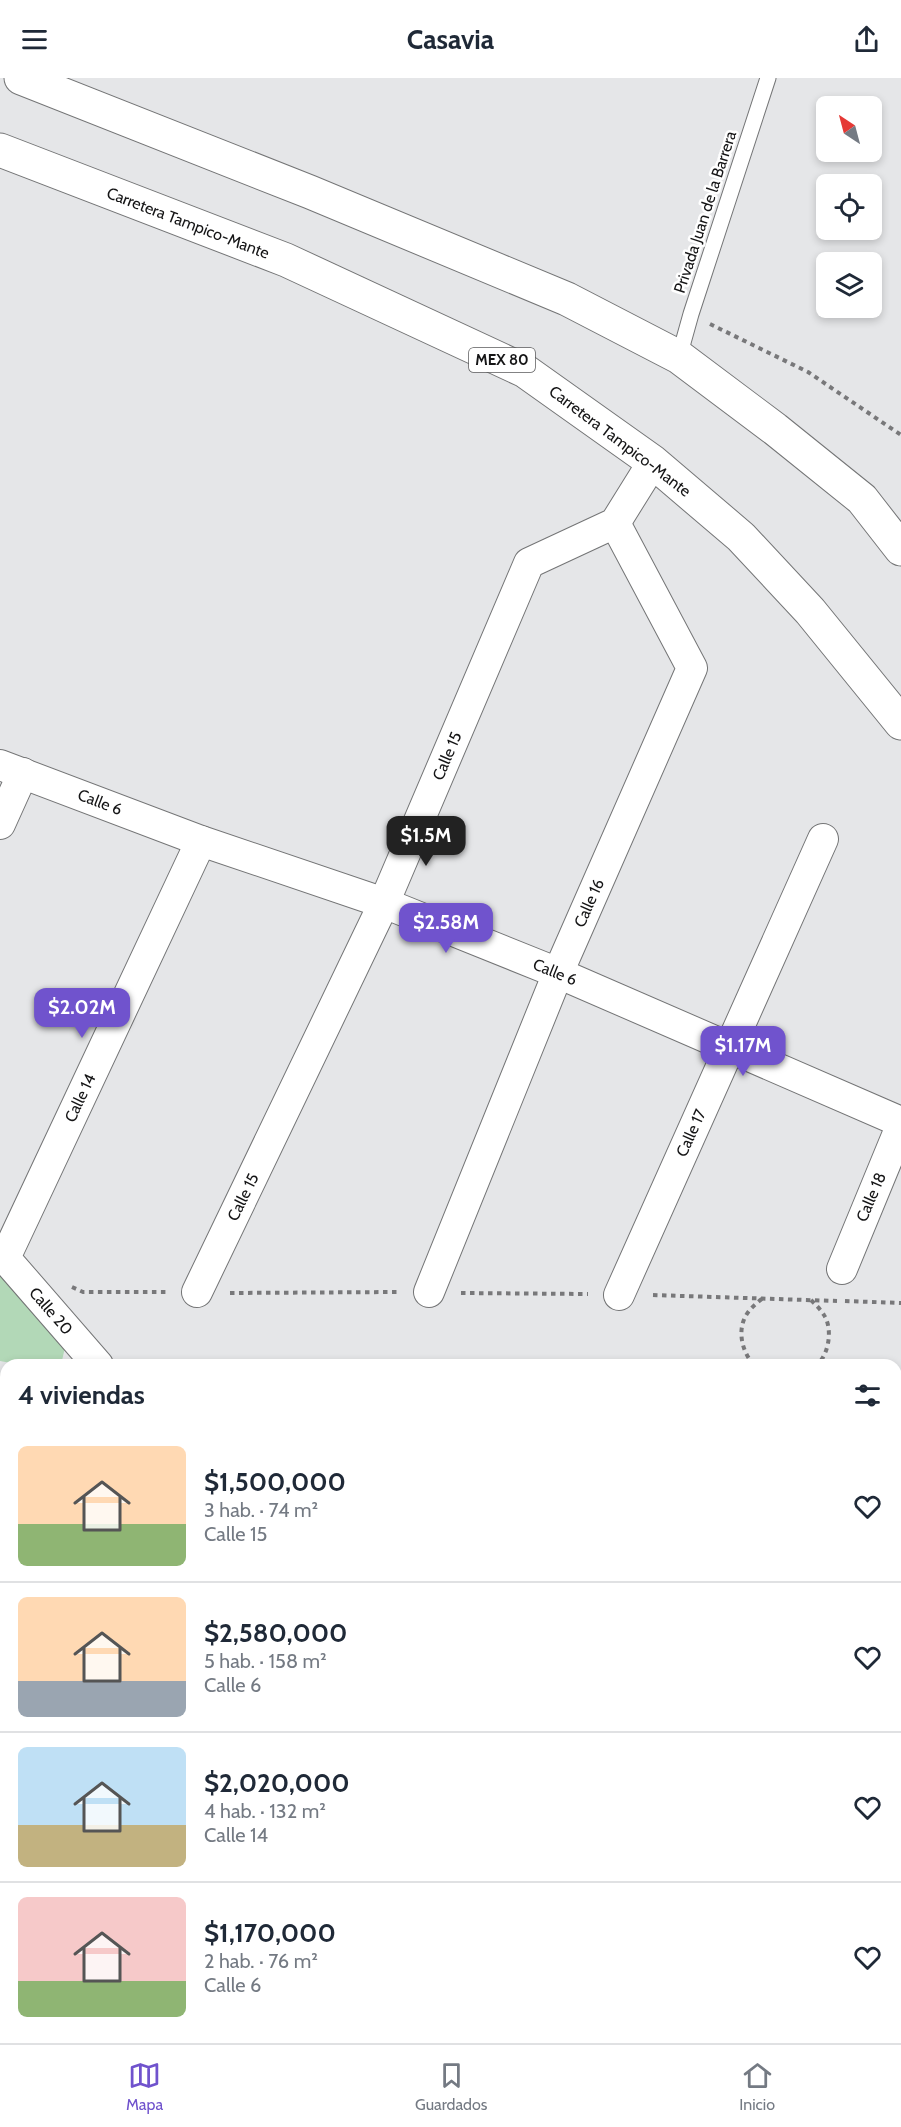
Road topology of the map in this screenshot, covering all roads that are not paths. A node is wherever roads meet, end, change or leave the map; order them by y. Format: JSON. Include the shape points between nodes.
{"nodes":[{"id":1,"x":21,"y":78,"type":"edge"},
{"id":2,"x":768,"y":78,"type":"edge"},
{"id":3,"x":0,"y":150,"type":"edge"},
{"id":4,"x":679,"y":357,"type":"junction"},
{"id":5,"x":653,"y":462,"type":"junction"},
{"id":6,"x":615,"y":523,"type":"junction"},
{"id":7,"x":901,"y":549,"type":"edge"},
{"id":8,"x":901,"y":723,"type":"edge"},
{"id":9,"x":11,"y":769,"type":"edge"},
{"id":10,"x":0,"y":824,"type":"edge"},
{"id":11,"x":823,"y":839,"type":"dead end"},
{"id":12,"x":201,"y":841,"type":"junction"},
{"id":13,"x":384,"y":903,"type":"junction"},
{"id":14,"x":558,"y":973,"type":"junction"},
{"id":15,"x":730,"y":1047,"type":"junction"},
{"id":16,"x":901,"y":1124,"type":"edge"},
{"id":17,"x":5,"y":1258,"type":"joint"},
{"id":18,"x":842,"y":1269,"type":"dead end"},
{"id":19,"x":197,"y":1292,"type":"dead end"},
{"id":20,"x":429,"y":1292,"type":"dead end"},
{"id":21,"x":619,"y":1295,"type":"dead end"},
{"id":22,"x":93,"y":1359,"type":"edge"}],
"edges":[{"from":1,"to":4,"type":"main road","via":[[321,196],[567,299]]},
{"from":2,"to":4,"type":"lane","name":"Privada Juan de la Barrera"},
{"from":3,"to":5,"type":"main road","name":"Carretera Tampico-Mante","number":"MEX 80","via":[[286,260],[525,371]]},
{"from":4,"to":7,"type":"main road","via":[[862,500]]},
{"from":5,"to":6,"type":"street"},
{"from":5,"to":8,"type":"main road","name":"Carretera Tampico-Mante","number":"MEX 80","via":[[741,537],[810,611]]},
{"from":6,"to":13,"type":"street","name":"Calle 15","via":[[529,563]]},
{"from":6,"to":14,"type":"street","name":"Calle 16","via":[[692,668]]},
{"from":9,"to":10,"type":"street"},
{"from":9,"to":12,"type":"street","name":"Calle 6"},
{"from":11,"to":15,"type":"street","name":"Calle 17"},
{"from":12,"to":13,"type":"street","name":"Calle 6"},
{"from":12,"to":17,"type":"street","name":"Calle 14"},
{"from":13,"to":14,"type":"street","name":"Calle 6"},
{"from":13,"to":19,"type":"street","name":"Calle 15"},
{"from":14,"to":15,"type":"street","name":"Calle 6"},
{"from":14,"to":20,"type":"street","name":"Calle 16"},
{"from":15,"to":16,"type":"street","name":"Calle 6"},
{"from":15,"to":21,"type":"street","name":"Calle 17"},
{"from":16,"to":18,"type":"street","name":"Calle 18"},
{"from":17,"to":22,"type":"street","name":"Calle 20"}]}
